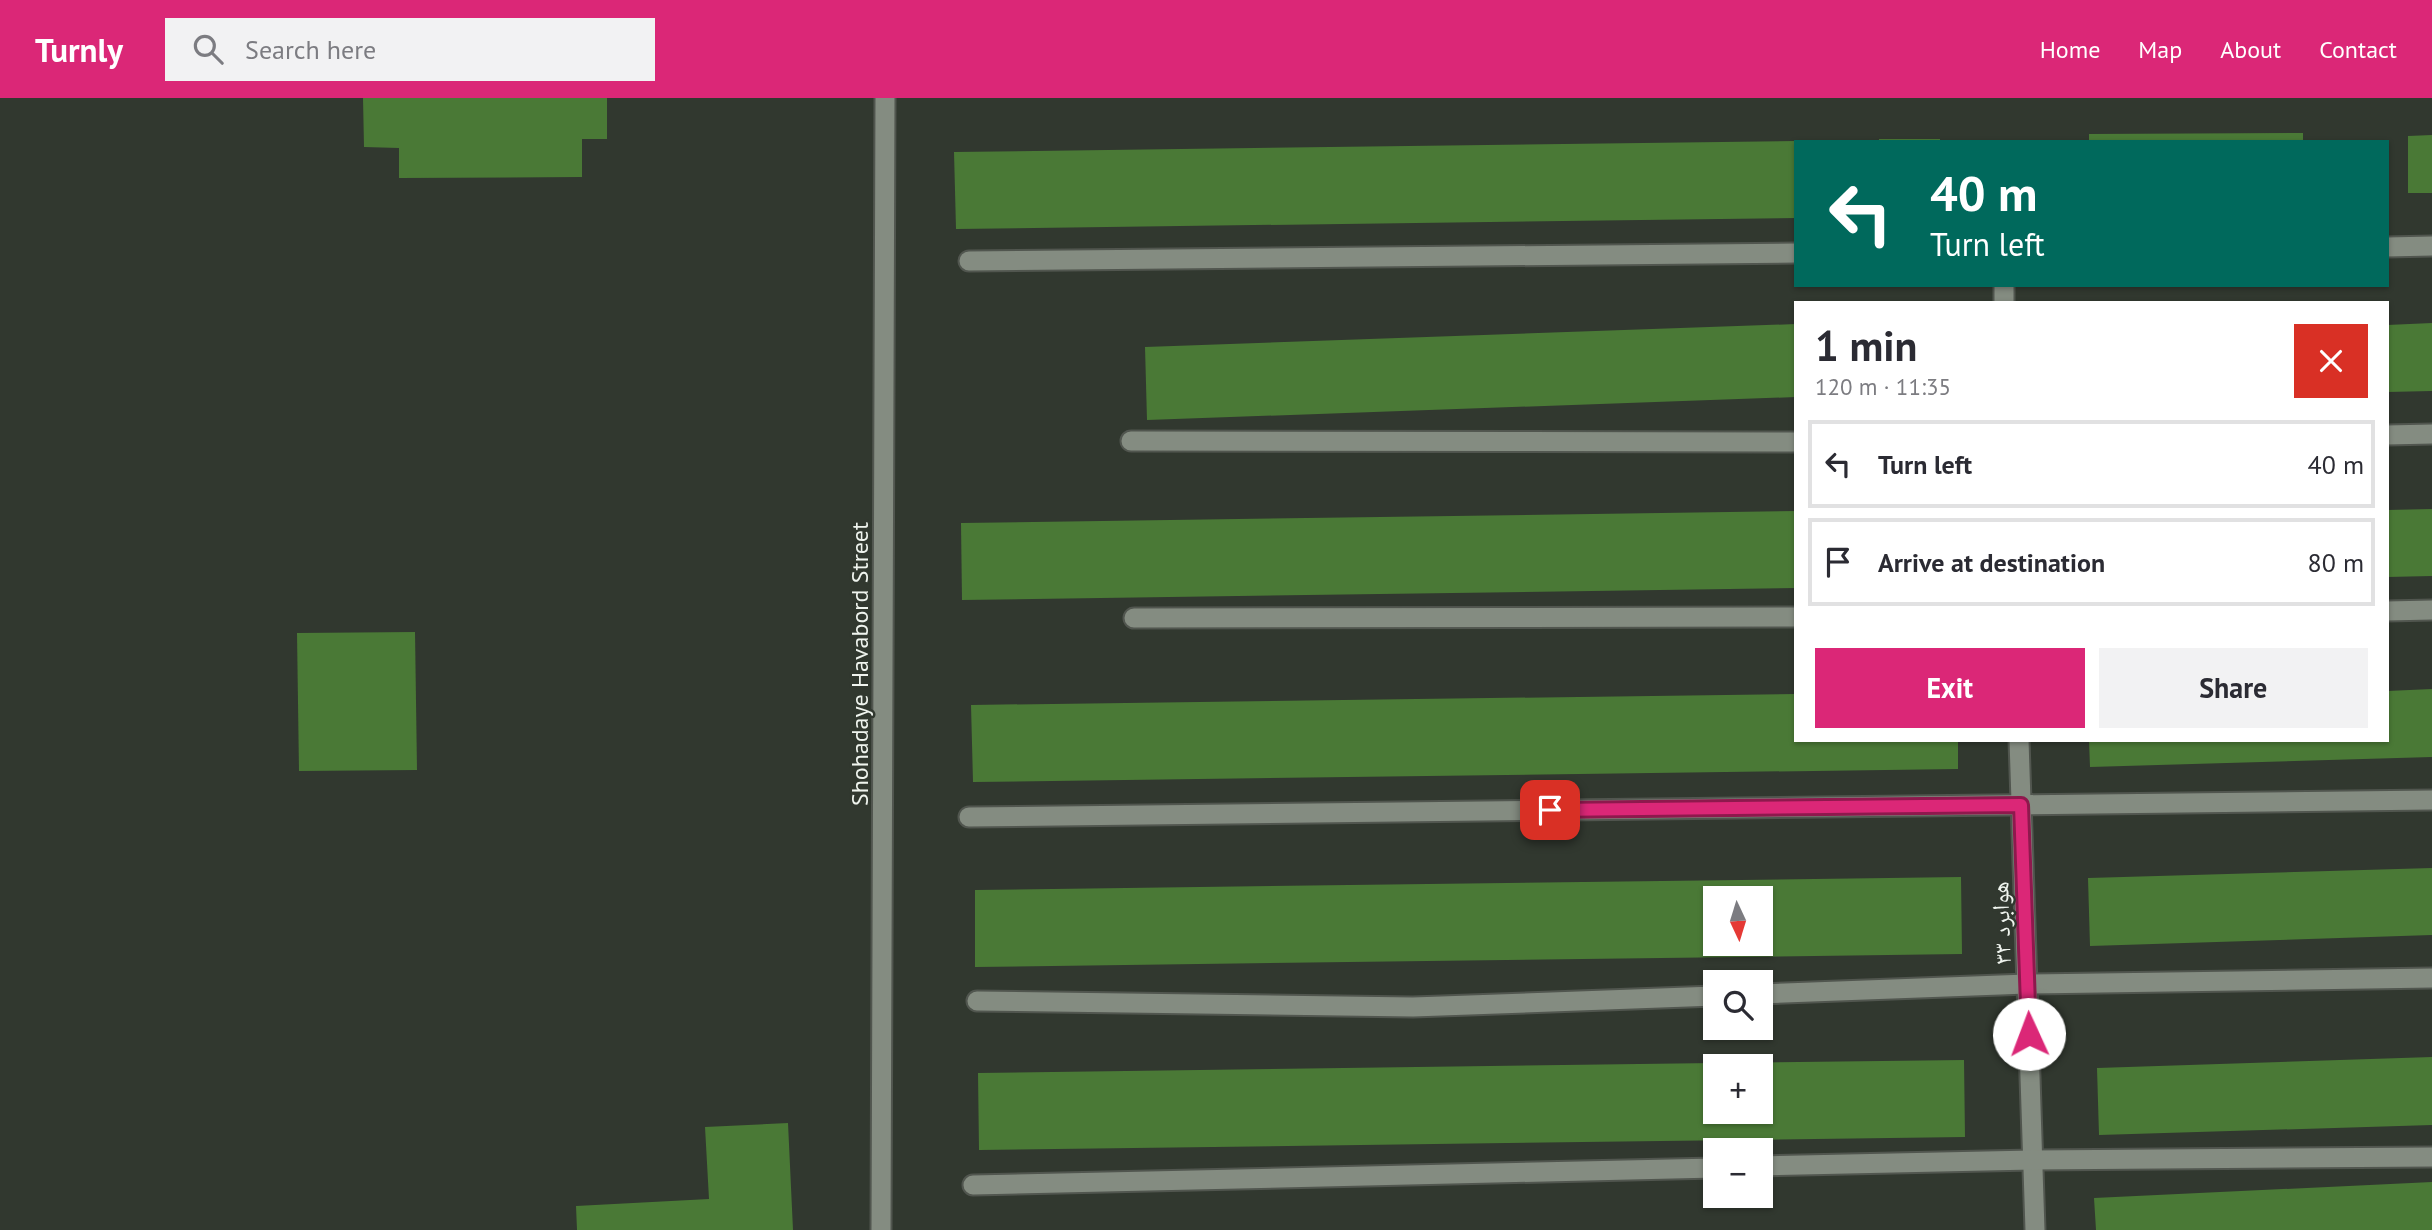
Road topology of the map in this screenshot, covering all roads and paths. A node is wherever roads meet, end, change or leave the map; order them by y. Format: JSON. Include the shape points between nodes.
{"nodes":[{"id":1,"x":885,"y":98,"type":"edge"},
{"id":2,"x":2432,"y":246,"type":"edge"},
{"id":3,"x":2389,"y":247,"type":"edge"},
{"id":4,"x":1794,"y":253,"type":"edge"},
{"id":5,"x":969,"y":261,"type":"dead end"},
{"id":6,"x":2389,"y":435,"type":"edge"},
{"id":7,"x":2432,"y":435,"type":"edge"},
{"id":8,"x":1130,"y":440,"type":"dead end"},
{"id":9,"x":1794,"y":442,"type":"edge"},
{"id":10,"x":2432,"y":610,"type":"edge"},
{"id":11,"x":2389,"y":611,"type":"edge"},
{"id":12,"x":1794,"y":617,"type":"edge"},
{"id":13,"x":1133,"y":618,"type":"dead end"},
{"id":14,"x":2019,"y":742,"type":"edge"},
{"id":15,"x":2432,"y":800,"type":"edge"},
{"id":16,"x":2021,"y":805,"type":"junction"},
{"id":17,"x":969,"y":817,"type":"dead end"},
{"id":18,"x":2432,"y":978,"type":"edge"},
{"id":19,"x":2027,"y":984,"type":"junction"},
{"id":20,"x":1773,"y":994,"type":"edge"},
{"id":21,"x":1703,"y":996,"type":"edge"},
{"id":22,"x":977,"y":1001,"type":"dead end"},
{"id":23,"x":2432,"y":1157,"type":"edge"},
{"id":24,"x":2032,"y":1160,"type":"junction"},
{"id":25,"x":1773,"y":1166,"type":"edge"},
{"id":26,"x":1703,"y":1168,"type":"edge"},
{"id":27,"x":973,"y":1185,"type":"dead end"},
{"id":28,"x":881,"y":1230,"type":"edge"},
{"id":29,"x":2035,"y":1230,"type":"edge"}],
"edges":[{"from":1,"to":28,"type":"street","name":"Shohadaye Havabord Street"},
{"from":2,"to":3,"type":"street"},
{"from":4,"to":5,"type":"street"},
{"from":6,"to":7,"type":"street"},
{"from":8,"to":9,"type":"street"},
{"from":10,"to":11,"type":"street"},
{"from":12,"to":13,"type":"street"},
{"from":14,"to":16,"type":"street","name":"۳۳ هوابرد"},
{"from":15,"to":16,"type":"street"},
{"from":16,"to":17,"type":"street"},
{"from":16,"to":19,"type":"street","name":"۳۳ هوابرد"},
{"from":18,"to":19,"type":"street"},
{"from":19,"to":20,"type":"street"},
{"from":19,"to":24,"type":"street","name":"۳۳ هوابرد"},
{"from":21,"to":22,"type":"street","via":[[1413,1007]]},
{"from":23,"to":24,"type":"street"},
{"from":24,"to":25,"type":"street"},
{"from":24,"to":29,"type":"street","name":"۳۳ هوابرد"},
{"from":26,"to":27,"type":"street"}]}
